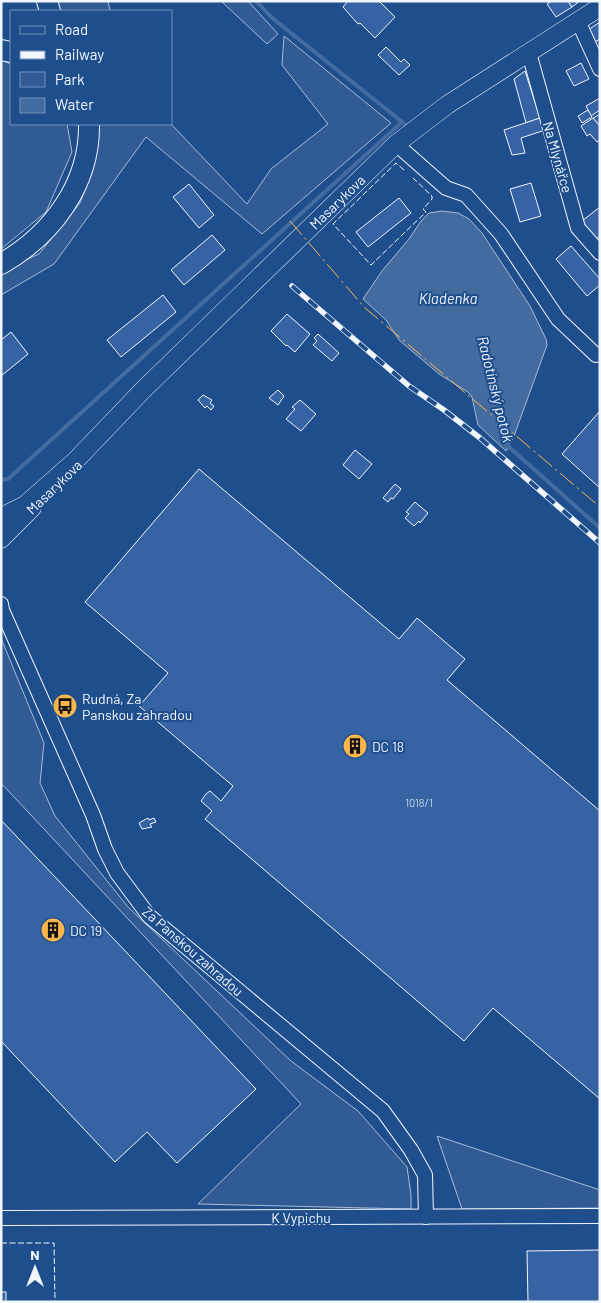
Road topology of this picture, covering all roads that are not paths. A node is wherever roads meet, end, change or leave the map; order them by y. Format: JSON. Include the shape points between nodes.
{"nodes":[{"id":1,"x":600,"y":7,"type":"edge"},
{"id":2,"x":578,"y":21,"type":"junction"},
{"id":3,"x":529,"y":53,"type":"junction"},
{"id":4,"x":600,"y":69,"type":"edge"},
{"id":5,"x":80,"y":125,"type":"edge"},
{"id":6,"x":89,"y":125,"type":"edge"},
{"id":7,"x":396,"y":144,"type":"junction"},
{"id":8,"x":85,"y":152,"type":"junction"},
{"id":9,"x":600,"y":253,"type":"edge"},
{"id":10,"x":1,"y":264,"type":"edge"},
{"id":11,"x":596,"y":355,"type":"dead end"},
{"id":12,"x":103,"y":431,"type":"junction"},
{"id":13,"x":1,"y":506,"type":"edge"},
{"id":14,"x":1,"y":517,"type":"edge"},
{"id":15,"x":1,"y":539,"type":"edge"},
{"id":16,"x":2,"y":608,"type":"edge"},
{"id":17,"x":600,"y":1216,"type":"edge"},
{"id":18,"x":426,"y":1217,"type":"junction"},
{"id":19,"x":1,"y":1218,"type":"edge"}],
"edges":[{"from":1,"to":2,"type":"main road","name":"Masarykova"},
{"from":2,"to":3,"type":"main road","name":"Masarykova"},
{"from":2,"to":4,"type":"street"},
{"from":3,"to":7,"type":"main road","name":"Masarykova","via":[[447,105]]},
{"from":3,"to":9,"type":"street","name":"Na Mlynářce","via":[[578,228]]},
{"from":5,"to":8,"type":"highway"},
{"from":6,"to":8,"type":"highway"},
{"from":7,"to":11,"type":"street","via":[[446,188],[466,195],[500,234],[558,319]]},
{"from":7,"to":12,"type":"main road","name":"Masarykova"},
{"from":8,"to":10,"type":"highway","via":[[77,184],[60,214],[36,240]]},
{"from":12,"to":13,"type":"main road","via":[[24,496]]},
{"from":12,"to":14,"type":"main road","name":"Masarykova","via":[[42,492],[19,509]]},
{"from":12,"to":15,"type":"main road","name":"Masarykova","via":[[73,472]]},
{"from":16,"to":18,"type":"street","name":"Za Panskou zahradou","via":[[117,873],[150,916],[383,1111],[411,1150],[424,1175]]},
{"from":17,"to":18,"type":"street","name":"K Vypichu"},
{"from":18,"to":19,"type":"street","name":"K Vypichu"}]}
